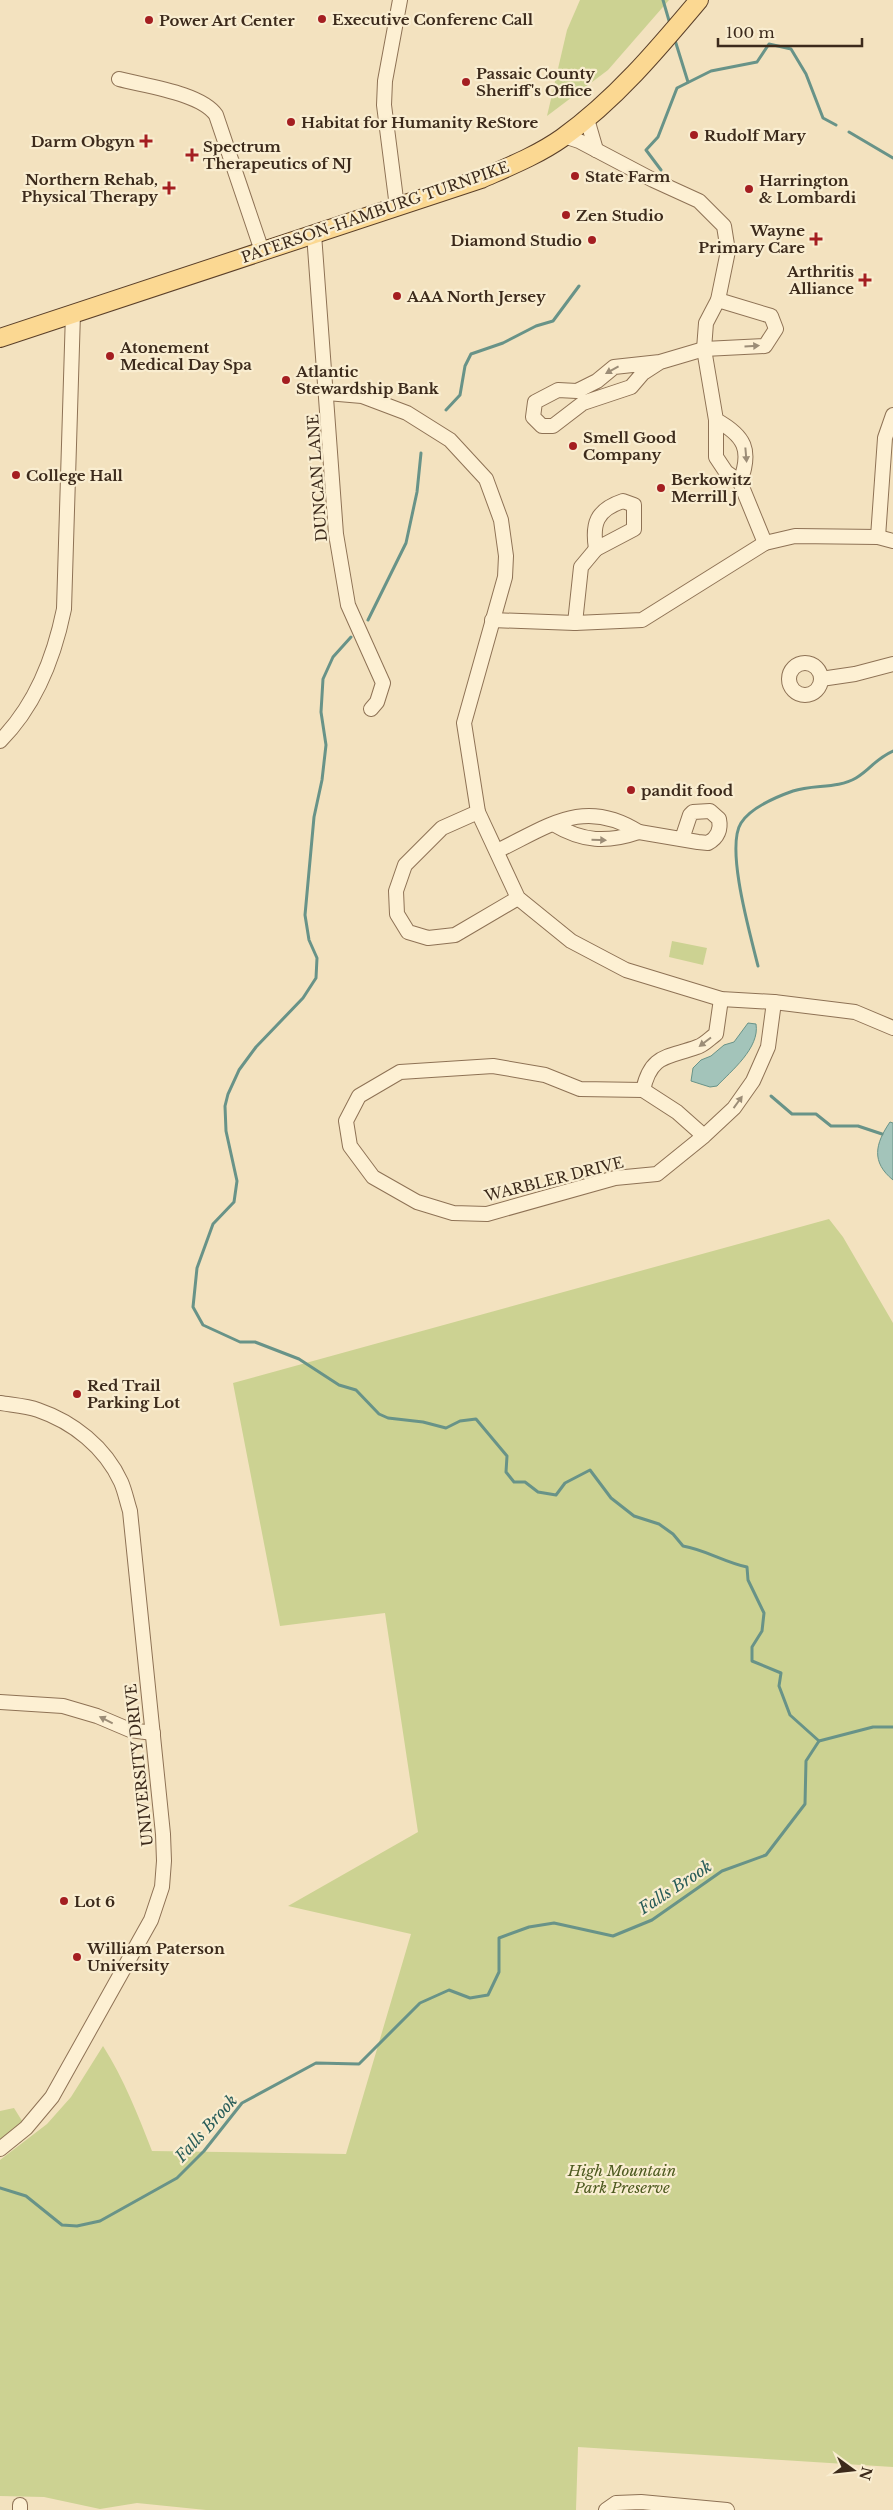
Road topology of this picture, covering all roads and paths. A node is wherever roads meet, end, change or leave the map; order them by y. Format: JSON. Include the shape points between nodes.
{"nodes":[{"id":1,"x":400,"y":0,"type":"edge"},
{"id":2,"x":699,"y":0,"type":"edge"},
{"id":3,"x":119,"y":79,"type":"dead end"},
{"id":4,"x":587,"y":119,"type":"junction"},
{"id":5,"x":564,"y":136,"type":"junction"},
{"id":6,"x":596,"y":150,"type":"junction"},
{"id":7,"x":397,"y":206,"type":"junction"},
{"id":8,"x":314,"y":234,"type":"junction"},
{"id":9,"x":262,"y":251,"type":"junction"},
{"id":10,"x":718,"y":300,"type":"junction"},
{"id":11,"x":74,"y":313,"type":"junction"},
{"id":12,"x":0,"y":338,"type":"edge"},
{"id":13,"x":704,"y":349,"type":"junction"},
{"id":14,"x":660,"y":362,"type":"junction"},
{"id":15,"x":326,"y":393,"type":"junction"},
{"id":16,"x":893,"y":415,"type":"edge"},
{"id":17,"x":716,"y":420,"type":"junction"},
{"id":18,"x":740,"y":482,"type":"junction"},
{"id":19,"x":878,"y":536,"type":"junction"},
{"id":20,"x":893,"y":541,"type":"edge"},
{"id":21,"x":765,"y":544,"type":"junction"},
{"id":22,"x":596,"y":549,"type":"dead end"},
{"id":23,"x":492,"y":620,"type":"junction"},
{"id":24,"x":576,"y":623,"type":"junction"},
{"id":25,"x":893,"y":664,"type":"edge"},
{"id":26,"x":821,"y":679,"type":"dead end"},
{"id":27,"x":371,"y":710,"type":"dead end"},
{"id":28,"x":0,"y":741,"type":"edge"},
{"id":29,"x":478,"y":812,"type":"junction"},
{"id":30,"x":553,"y":824,"type":"junction"},
{"id":31,"x":639,"y":832,"type":"junction"},
{"id":32,"x":682,"y":839,"type":"dead end"},
{"id":33,"x":497,"y":851,"type":"junction"},
{"id":34,"x":518,"y":898,"type":"junction"},
{"id":35,"x":721,"y":999,"type":"junction"},
{"id":36,"x":774,"y":1002,"type":"junction"},
{"id":37,"x":893,"y":1028,"type":"edge"},
{"id":38,"x":643,"y":1090,"type":"junction"},
{"id":39,"x":704,"y":1136,"type":"junction"},
{"id":40,"x":0,"y":1403,"type":"edge"},
{"id":41,"x":0,"y":1702,"type":"edge"},
{"id":42,"x":153,"y":1732,"type":"junction"},
{"id":43,"x":0,"y":2149,"type":"edge"},
{"id":44,"x":606,"y":2510,"type":"edge"},
{"id":45,"x":727,"y":2510,"type":"edge"}],
"edges":[{"from":1,"to":7,"type":"street","via":[[384,105]]},
{"from":2,"to":4,"type":"main road","name":"PATERSON-HAMBURG TURNPIKE","via":[[624,86]]},
{"from":3,"to":9,"type":"street","via":[[198,100],[212,109]]},
{"from":4,"to":5,"type":"main road","name":"PATERSON-HAMBURG TURNPIKE"},
{"from":4,"to":6,"type":"street"},
{"from":5,"to":6,"type":"street"},
{"from":5,"to":7,"type":"main road","name":"PATERSON-HAMBURG TURNPIKE","via":[[496,172]]},
{"from":6,"to":10,"type":"street","via":[[699,201],[724,226],[728,251]]},
{"from":7,"to":8,"type":"main road","name":"PATERSON-HAMBURG TURNPIKE"},
{"from":8,"to":9,"type":"main road","name":"PATERSON-HAMBURG TURNPIKE"},
{"from":8,"to":15,"type":"street","name":"DUNCAN LANE"},
{"from":9,"to":11,"type":"main road","name":"PATERSON-HAMBURG TURNPIKE"},
{"from":10,"to":13,"type":"street","via":[[706,323]]},
{"from":13,"to":10,"type":"street","one_way":true,"via":[[765,346],[776,329],[771,316]]},
{"from":11,"to":12,"type":"main road","name":"PATERSON-HAMBURG TURNPIKE"},
{"from":11,"to":28,"type":"street","via":[[64,609],[42,680],[19,719]]},
{"from":13,"to":14,"type":"street"},
{"from":13,"to":17,"type":"street"},
{"from":14,"to":14,"type":"street","one_way":true,"via":[[614,367],[597,381],[590,393],[631,387],[643,373]]},
{"from":15,"to":23,"type":"street","via":[[362,396],[407,413],[450,440],[486,479],[501,520],[506,556],[506,577]]},
{"from":15,"to":27,"type":"street","name":"DUNCAN LANE","via":[[342,575],[348,605],[383,683]]},
{"from":16,"to":19,"type":"street","via":[[885,438]]},
{"from":17,"to":18,"type":"street","via":[[716,457],[726,472]]},
{"from":17,"to":18,"type":"street","one_way":true,"via":[[733,429],[745,445],[747,464]]},
{"from":18,"to":21,"type":"street"},
{"from":19,"to":20,"type":"street"},
{"from":19,"to":21,"type":"street","via":[[796,536]]},
{"from":21,"to":24,"type":"street","via":[[642,620]]},
{"from":22,"to":24,"type":"street","via":[[581,567]]},
{"from":23,"to":24,"type":"street"},
{"from":23,"to":29,"type":"street","via":[[464,722]]},
{"from":25,"to":26,"type":"street"},
{"from":29,"to":33,"type":"street"},
{"from":29,"to":34,"type":"street","via":[[442,828],[405,865],[396,891],[397,914],[408,932],[428,938],[455,935]]},
{"from":30,"to":31,"type":"street","one_way":true,"via":[[574,836],[599,841]]},
{"from":30,"to":31,"type":"street","via":[[585,814],[625,823]]},
{"from":30,"to":33,"type":"street"},
{"from":31,"to":32,"type":"street"},
{"from":33,"to":34,"type":"street"},
{"from":34,"to":35,"type":"street","via":[[571,941],[626,970]]},
{"from":35,"to":36,"type":"street"},
{"from":35,"to":38,"type":"street","one_way":true,"via":[[716,1034],[699,1047],[664,1057],[647,1072]]},
{"from":36,"to":37,"type":"street","via":[[855,1012]]},
{"from":39,"to":36,"type":"street","name":"WARBLER DRIVE","one_way":true,"via":[[734,1108],[753,1081],[768,1047]]},
{"from":38,"to":39,"type":"street","via":[[677,1112]]},
{"from":38,"to":39,"type":"street","name":"WARBLER DRIVE","via":[[580,1089],[545,1075],[493,1066],[400,1072],[359,1096],[346,1120],[350,1146],[374,1177],[417,1202],[453,1213],[486,1214],[615,1178],[657,1174]]},
{"from":40,"to":42,"type":"street","name":"UNIVERSITY DRIVE","via":[[37,1409],[89,1438],[120,1482],[130,1511]]},
{"from":42,"to":41,"type":"street","one_way":true,"via":[[130,1730],[63,1706]]},
{"from":42,"to":43,"type":"street","name":"UNIVERSITY DRIVE","via":[[164,1861],[162,1887],[151,1920],[52,2097],[26,2128]]},
{"from":44,"to":45,"type":"street","via":[[616,2503],[635,2502]]}]}
